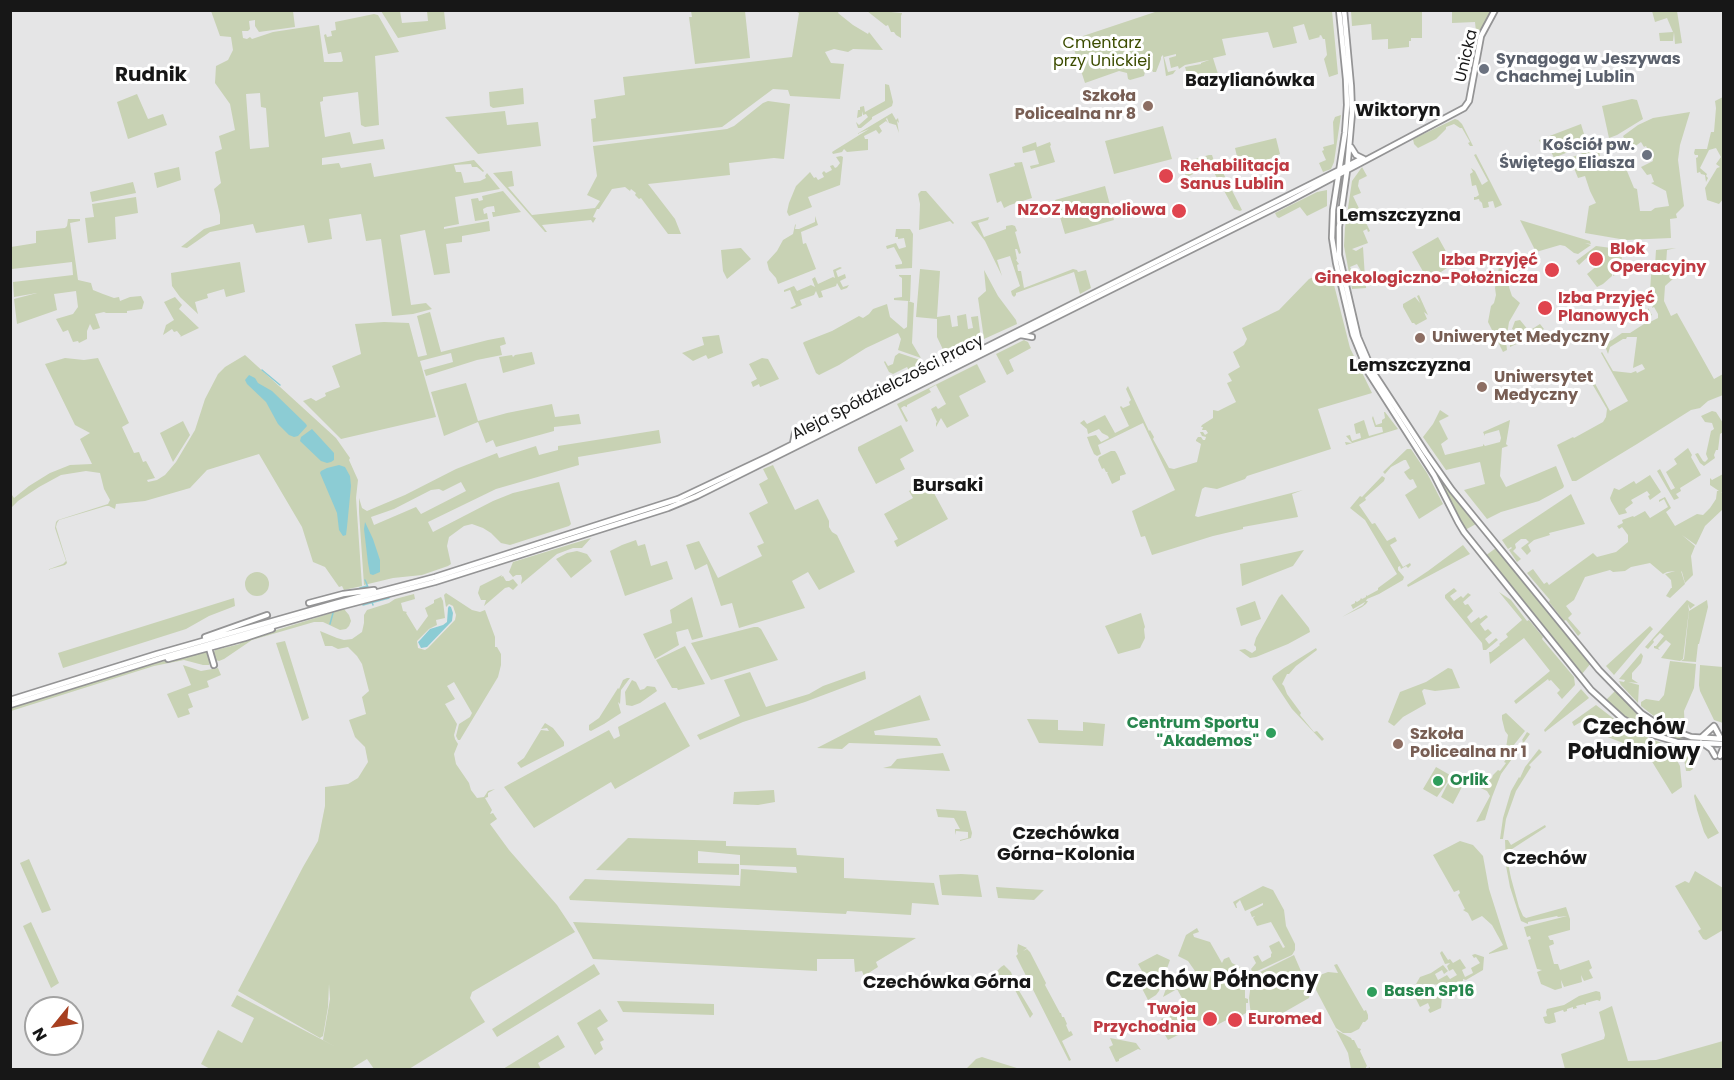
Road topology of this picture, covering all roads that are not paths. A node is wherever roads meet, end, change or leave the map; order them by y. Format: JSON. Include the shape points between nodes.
{"nodes":[{"id":1,"x":1339,"y":10,"type":"edge"},
{"id":2,"x":1344,"y":10,"type":"edge"},
{"id":3,"x":1494,"y":10,"type":"edge"},
{"id":4,"x":1464,"y":108,"type":"joint"},
{"id":5,"x":1350,"y":145,"type":"junction"},
{"id":6,"x":1373,"y":155,"type":"junction"},
{"id":7,"x":1364,"y":159,"type":"junction"},
{"id":8,"x":1347,"y":169,"type":"junction"},
{"id":9,"x":1339,"y":173,"type":"junction"},
{"id":10,"x":1321,"y":184,"type":"junction"},
{"id":11,"x":1335,"y":196,"type":"junction"},
{"id":12,"x":1023,"y":321,"type":"dead end"},
{"id":13,"x":1020,"y":333,"type":"junction"},
{"id":14,"x":1032,"y":337,"type":"dead end"},
{"id":15,"x":795,"y":433,"type":"dead end"},
{"id":16,"x":793,"y":443,"type":"junction"},
{"id":17,"x":384,"y":590,"type":"junction"},
{"id":18,"x":394,"y":590,"type":"junction"},
{"id":19,"x":309,"y":603,"type":"dead end"},
{"id":20,"x":267,"y":615,"type":"dead end"},
{"id":21,"x":288,"y":622,"type":"junction"},
{"id":22,"x":187,"y":645,"type":"junction"},
{"id":23,"x":209,"y":648,"type":"junction"},
{"id":24,"x":144,"y":663,"type":"junction"},
{"id":25,"x":214,"y":665,"type":"dead end"},
{"id":26,"x":10,"y":700,"type":"edge"},
{"id":27,"x":10,"y":705,"type":"edge"},
{"id":28,"x":1700,"y":741,"type":"junction"},
{"id":29,"x":1723,"y":742,"type":"edge"}],
"edges":[{"from":1,"to":9,"type":"main road","via":[[1347,93]]},
{"from":2,"to":5,"type":"main road","via":[[1352,99]]},
{"from":3,"to":4,"type":"main road","name":"Unicka","via":[[1481,36],[1469,101]]},
{"from":4,"to":6,"type":"main road","name":"Aleja Spółdzielczości Pracy"},
{"from":5,"to":7,"type":"main road"},
{"from":5,"to":8,"type":"main road"},
{"from":6,"to":7,"type":"main road","name":"Aleja Spółdzielczości Pracy"},
{"from":6,"to":8,"type":"main road","name":"Aleja Spółdzielczości Pracy"},
{"from":7,"to":8,"type":"main road","name":"Aleja Spółdzielczości Pracy"},
{"from":8,"to":9,"type":"main road","name":"Aleja Spółdzielczości Pracy"},
{"from":8,"to":28,"type":"main road","via":[[1339,255],[1362,348],[1373,372],[1452,490],[1599,670],[1645,716]]},
{"from":9,"to":10,"type":"main road","name":"Aleja Spółdzielczości Pracy"},
{"from":9,"to":11,"type":"main road"},
{"from":9,"to":13,"type":"main road","name":"Aleja Spółdzielczości Pracy"},
{"from":10,"to":11,"type":"main road","via":[[1330,187]]},
{"from":10,"to":13,"type":"main road","name":"Aleja Spółdzielczości Pracy"},
{"from":11,"to":28,"type":"main road","via":[[1333,250],[1360,355],[1468,537],[1585,683],[1614,711],[1653,735],[1677,742]]},
{"from":12,"to":13,"type":"main road"},
{"from":13,"to":14,"type":"main road"},
{"from":13,"to":16,"type":"main road","name":"Aleja Spółdzielczości Pracy"},
{"from":13,"to":18,"type":"main road","name":"Aleja Spółdzielczości Pracy","via":[[682,503],[435,582]]},
{"from":15,"to":16,"type":"main road"},
{"from":16,"to":18,"type":"main road","name":"Aleja Spółdzielczości Pracy","via":[[675,500]]},
{"from":17,"to":18,"type":"main road"},
{"from":17,"to":19,"type":"main road","via":[[343,594]]},
{"from":17,"to":22,"type":"main road"},
{"from":18,"to":21,"type":"main road"},
{"from":20,"to":22,"type":"main road"},
{"from":21,"to":23,"type":"main road"},
{"from":21,"to":24,"type":"main road"},
{"from":22,"to":26,"type":"main road"},
{"from":23,"to":24,"type":"main road"},
{"from":23,"to":25,"type":"main road"},
{"from":24,"to":27,"type":"main road"},
{"from":28,"to":29,"type":"main road"},
{"from":28,"to":29,"type":"main road","via":[[1717,756]]},
{"from":28,"to":29,"type":"main road","via":[[1714,726]]}]}
